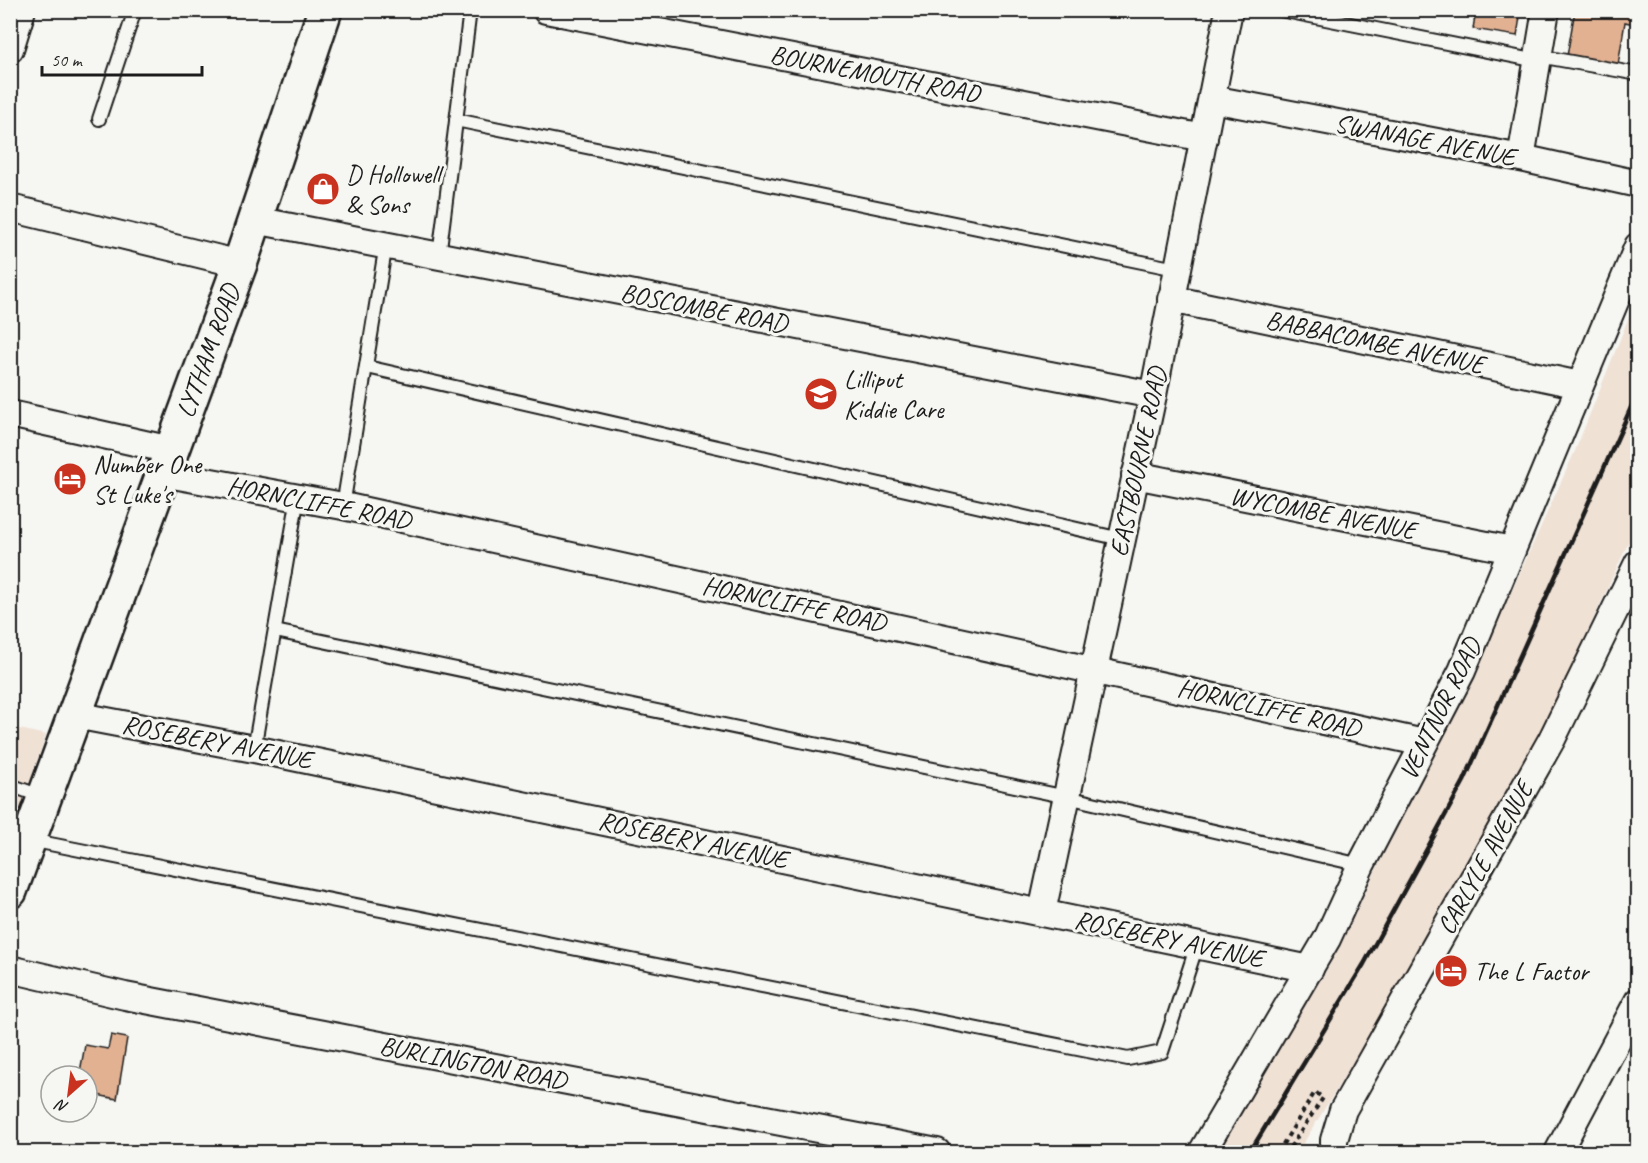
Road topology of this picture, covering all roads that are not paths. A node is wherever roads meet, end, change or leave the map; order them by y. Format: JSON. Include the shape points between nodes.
{"nodes":[{"id":1,"x":22,"y":10,"type":"edge"},
{"id":2,"x":135,"y":10,"type":"edge"},
{"id":3,"x":325,"y":10,"type":"edge"},
{"id":4,"x":470,"y":10,"type":"edge"},
{"id":5,"x":546,"y":10,"type":"edge"},
{"id":6,"x":1229,"y":10,"type":"edge"},
{"id":7,"x":1280,"y":10,"type":"edge"},
{"id":8,"x":1546,"y":10,"type":"edge"},
{"id":9,"x":10,"y":49,"type":"edge"},
{"id":10,"x":1538,"y":59,"type":"junction"},
{"id":11,"x":1638,"y":74,"type":"edge"},
{"id":12,"x":1212,"y":99,"type":"junction"},
{"id":13,"x":99,"y":119,"type":"dead end"},
{"id":14,"x":456,"y":120,"type":"junction"},
{"id":15,"x":1204,"y":138,"type":"junction"},
{"id":16,"x":1521,"y":159,"type":"junction"},
{"id":17,"x":1638,"y":184,"type":"edge"},
{"id":18,"x":10,"y":208,"type":"edge"},
{"id":19,"x":255,"y":220,"type":"junction"},
{"id":20,"x":386,"y":244,"type":"junction"},
{"id":21,"x":1638,"y":246,"type":"edge"},
{"id":22,"x":439,"y":256,"type":"junction"},
{"id":23,"x":240,"y":264,"type":"junction"},
{"id":24,"x":1176,"y":269,"type":"junction"},
{"id":25,"x":1171,"y":299,"type":"junction"},
{"id":26,"x":367,"y":367,"type":"junction"},
{"id":27,"x":1580,"y":385,"type":"junction"},
{"id":28,"x":1153,"y":396,"type":"junction"},
{"id":29,"x":10,"y":414,"type":"edge"},
{"id":30,"x":167,"y":462,"type":"junction"},
{"id":31,"x":1135,"y":475,"type":"junction"},
{"id":32,"x":298,"y":497,"type":"junction"},
{"id":33,"x":343,"y":506,"type":"junction"},
{"id":34,"x":1121,"y":539,"type":"junction"},
{"id":35,"x":1512,"y":550,"type":"junction"},
{"id":36,"x":1638,"y":563,"type":"edge"},
{"id":37,"x":275,"y":631,"type":"junction"},
{"id":38,"x":1095,"y":670,"type":"junction"},
{"id":39,"x":75,"y":715,"type":"junction"},
{"id":40,"x":1424,"y":743,"type":"junction"},
{"id":41,"x":254,"y":749,"type":"junction"},
{"id":42,"x":10,"y":785,"type":"edge"},
{"id":43,"x":1067,"y":797,"type":"junction"},
{"id":44,"x":45,"y":798,"type":"junction"},
{"id":45,"x":28,"y":840,"type":"junction"},
{"id":46,"x":1361,"y":865,"type":"junction"},
{"id":47,"x":10,"y":891,"type":"edge"},
{"id":48,"x":1042,"y":912,"type":"junction"},
{"id":49,"x":1197,"y":945,"type":"junction"},
{"id":50,"x":10,"y":969,"type":"edge"},
{"id":51,"x":1310,"y":969,"type":"junction"},
{"id":52,"x":1638,"y":1001,"type":"edge"},
{"id":53,"x":937,"y":1152,"type":"edge"},
{"id":54,"x":1202,"y":1152,"type":"edge"},
{"id":55,"x":1334,"y":1152,"type":"edge"},
{"id":56,"x":1558,"y":1152,"type":"edge"}],
"edges":[{"from":1,"to":9,"type":"street"},
{"from":2,"to":13,"type":"lane"},
{"from":3,"to":19,"type":"main road","name":"LYTHAM ROAD"},
{"from":4,"to":14,"type":"lane"},
{"from":5,"to":15,"type":"street","name":"BOURNEMOUTH ROAD"},
{"from":6,"to":12,"type":"street","name":"EASTBOURNE ROAD"},
{"from":7,"to":10,"type":"lane"},
{"from":8,"to":10,"type":"street"},
{"from":10,"to":11,"type":"lane"},
{"from":10,"to":16,"type":"street"},
{"from":12,"to":15,"type":"street","name":"EASTBOURNE ROAD"},
{"from":12,"to":16,"type":"street","name":"SWANAGE AVENUE"},
{"from":14,"to":22,"type":"lane"},
{"from":14,"to":24,"type":"lane"},
{"from":15,"to":24,"type":"street","name":"EASTBOURNE ROAD"},
{"from":16,"to":17,"type":"street","name":"SWANAGE AVENUE"},
{"from":18,"to":23,"type":"street"},
{"from":19,"to":20,"type":"street","name":"BOSCOMBE ROAD"},
{"from":19,"to":23,"type":"main road","name":"LYTHAM ROAD"},
{"from":20,"to":22,"type":"street","name":"BOSCOMBE ROAD"},
{"from":20,"to":26,"type":"lane"},
{"from":21,"to":27,"type":"street","name":"VENTNOR ROAD"},
{"from":22,"to":28,"type":"street","name":"BOSCOMBE ROAD"},
{"from":23,"to":30,"type":"main road","name":"LYTHAM ROAD"},
{"from":24,"to":25,"type":"street","name":"EASTBOURNE ROAD"},
{"from":25,"to":27,"type":"street","name":"BABBACOMBE AVENUE"},
{"from":25,"to":28,"type":"street","name":"EASTBOURNE ROAD"},
{"from":26,"to":33,"type":"lane"},
{"from":26,"to":34,"type":"lane"},
{"from":27,"to":35,"type":"street","name":"VENTNOR ROAD"},
{"from":28,"to":31,"type":"street","name":"EASTBOURNE ROAD"},
{"from":29,"to":30,"type":"street","name":"HORNCLIFFE ROAD"},
{"from":30,"to":32,"type":"street","name":"HORNCLIFFE ROAD"},
{"from":30,"to":39,"type":"main road","name":"LYTHAM ROAD"},
{"from":31,"to":34,"type":"street","name":"EASTBOURNE ROAD"},
{"from":31,"to":35,"type":"street","name":"WYCOMBE AVENUE"},
{"from":32,"to":33,"type":"street","name":"HORNCLIFFE ROAD"},
{"from":32,"to":37,"type":"lane"},
{"from":33,"to":38,"type":"street","name":"HORNCLIFFE ROAD"},
{"from":34,"to":38,"type":"street","name":"EASTBOURNE ROAD"},
{"from":35,"to":40,"type":"street","name":"VENTNOR ROAD","via":[[1462,671]]},
{"from":36,"to":55,"type":"street","name":"CARLYLE AVENUE","via":[[1552,739],[1343,1110]]},
{"from":37,"to":41,"type":"lane"},
{"from":37,"to":43,"type":"lane"},
{"from":38,"to":40,"type":"street","name":"HORNCLIFFE ROAD"},
{"from":38,"to":43,"type":"street","name":"EASTBOURNE ROAD"},
{"from":39,"to":41,"type":"street","name":"ROSEBERY AVENUE"},
{"from":39,"to":44,"type":"main road","name":"LYTHAM ROAD"},
{"from":40,"to":46,"type":"street","name":"VENTNOR ROAD"},
{"from":41,"to":48,"type":"street","name":"ROSEBERY AVENUE"},
{"from":42,"to":44,"type":"lane"},
{"from":43,"to":46,"type":"lane"},
{"from":43,"to":48,"type":"street","name":"EASTBOURNE ROAD"},
{"from":44,"to":45,"type":"main road","name":"LYTHAM ROAD"},
{"from":45,"to":47,"type":"main road","name":"LYTHAM ROAD"},
{"from":45,"to":49,"type":"lane","via":[[1128,1059],[1162,1052]]},
{"from":46,"to":51,"type":"street","name":"VENTNOR ROAD"},
{"from":48,"to":49,"type":"street","name":"ROSEBERY AVENUE"},
{"from":49,"to":51,"type":"street","name":"ROSEBERY AVENUE"},
{"from":50,"to":53,"type":"street","name":"BURLINGTON ROAD","via":[[125,996]]},
{"from":51,"to":54,"type":"street","name":"VENTNOR ROAD"},
{"from":52,"to":56,"type":"street"}]}
